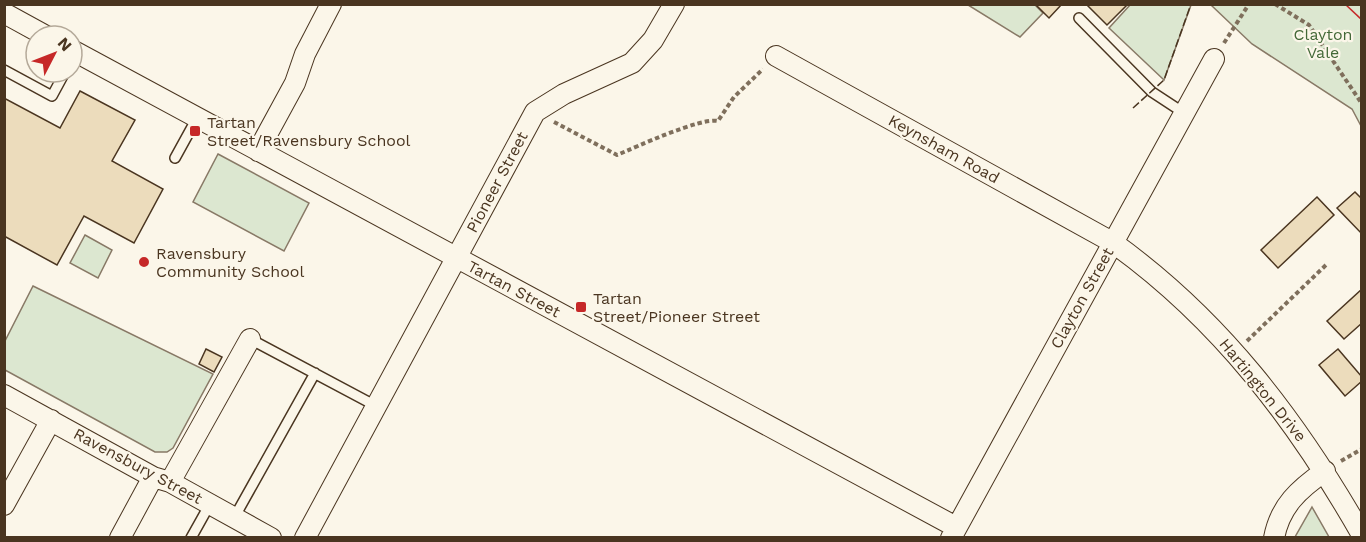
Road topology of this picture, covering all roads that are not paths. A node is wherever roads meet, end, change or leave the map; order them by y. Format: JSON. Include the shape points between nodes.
{"nodes":[{"id":1,"x":331,"y":4,"type":"edge"},
{"id":2,"x":674,"y":4,"type":"edge"},
{"id":3,"x":4,"y":14,"type":"edge"},
{"id":4,"x":1079,"y":18,"type":"dead end"},
{"id":5,"x":24,"y":24,"type":"edge"},
{"id":6,"x":776,"y":56,"type":"road end"},
{"id":7,"x":1214,"y":59,"type":"road end"},
{"id":8,"x":84,"y":60,"type":"edge"},
{"id":9,"x":4,"y":70,"type":"edge"},
{"id":10,"x":24,"y":81,"type":"edge"},
{"id":11,"x":30,"y":84,"type":"edge"},
{"id":12,"x":58,"y":84,"type":"edge"},
{"id":13,"x":1184,"y":113,"type":"junction"},
{"id":14,"x":197,"y":118,"type":"junction"},
{"id":15,"x":258,"y":151,"type":"junction"},
{"id":16,"x":175,"y":158,"type":"dead end"},
{"id":17,"x":1112,"y":242,"type":"junction"},
{"id":18,"x":456,"y":258,"type":"junction"},
{"id":19,"x":250,"y":339,"type":"joint"},
{"id":20,"x":315,"y":373,"type":"junction"},
{"id":21,"x":4,"y":395,"type":"edge"},
{"id":22,"x":376,"y":406,"type":"junction"},
{"id":23,"x":51,"y":420,"type":"junction"},
{"id":24,"x":1325,"y":471,"type":"junction"},
{"id":25,"x":162,"y":480,"type":"junction"},
{"id":26,"x":210,"y":504,"type":"junction"},
{"id":27,"x":4,"y":505,"type":"edge"},
{"id":28,"x":234,"y":518,"type":"junction"},
{"id":29,"x":954,"y":532,"type":"edge"},
{"id":30,"x":1362,"y":535,"type":"edge"},
{"id":31,"x":263,"y":536,"type":"edge"},
{"id":32,"x":120,"y":537,"type":"edge"},
{"id":33,"x":191,"y":537,"type":"edge"},
{"id":34,"x":305,"y":537,"type":"edge"},
{"id":35,"x":1274,"y":537,"type":"edge"}],
"edges":[{"from":1,"to":15,"type":"street"},
{"from":2,"to":18,"type":"street","name":"Pioneer Street","via":[[653,40],[632,63],[535,112]]},
{"from":3,"to":5,"type":"street"},
{"from":4,"to":13,"type":"lane","via":[[1152,92]]},
{"from":6,"to":17,"type":"street","name":"Keynsham Road"},
{"from":7,"to":13,"type":"street","name":"Clayton Street"},
{"from":8,"to":14,"type":"street","name":"Tartan Street"},
{"from":9,"to":10,"type":"lane"},
{"from":11,"to":12,"type":"lane","via":[[52,96]]},
{"from":13,"to":17,"type":"street","name":"Clayton Street"},
{"from":14,"to":15,"type":"street","name":"Tartan Street"},
{"from":14,"to":16,"type":"lane"},
{"from":15,"to":18,"type":"street","name":"Tartan Street"},
{"from":17,"to":24,"type":"street","name":"Hartington Drive","via":[[1176,292],[1235,351]]},
{"from":17,"to":29,"type":"street","name":"Clayton Street"},
{"from":18,"to":22,"type":"street","name":"Pioneer Street"},
{"from":18,"to":29,"type":"street","name":"Tartan Street"},
{"from":19,"to":20,"type":"lane"},
{"from":19,"to":25,"type":"street"},
{"from":20,"to":22,"type":"lane"},
{"from":20,"to":28,"type":"lane"},
{"from":21,"to":23,"type":"street","name":"Ravensbury Street"},
{"from":22,"to":34,"type":"street","name":"Pioneer Street"},
{"from":23,"to":25,"type":"street","name":"Ravensbury Street"},
{"from":23,"to":27,"type":"street"},
{"from":24,"to":30,"type":"street","name":"Hartington Drive"},
{"from":24,"to":35,"type":"street","via":[[1289,500],[1277,520]]},
{"from":25,"to":26,"type":"street","name":"Ravensbury Street"},
{"from":25,"to":32,"type":"street"},
{"from":26,"to":28,"type":"street","name":"Ravensbury Street"},
{"from":26,"to":33,"type":"lane"},
{"from":28,"to":31,"type":"street","name":"Ravensbury Street"}]}
